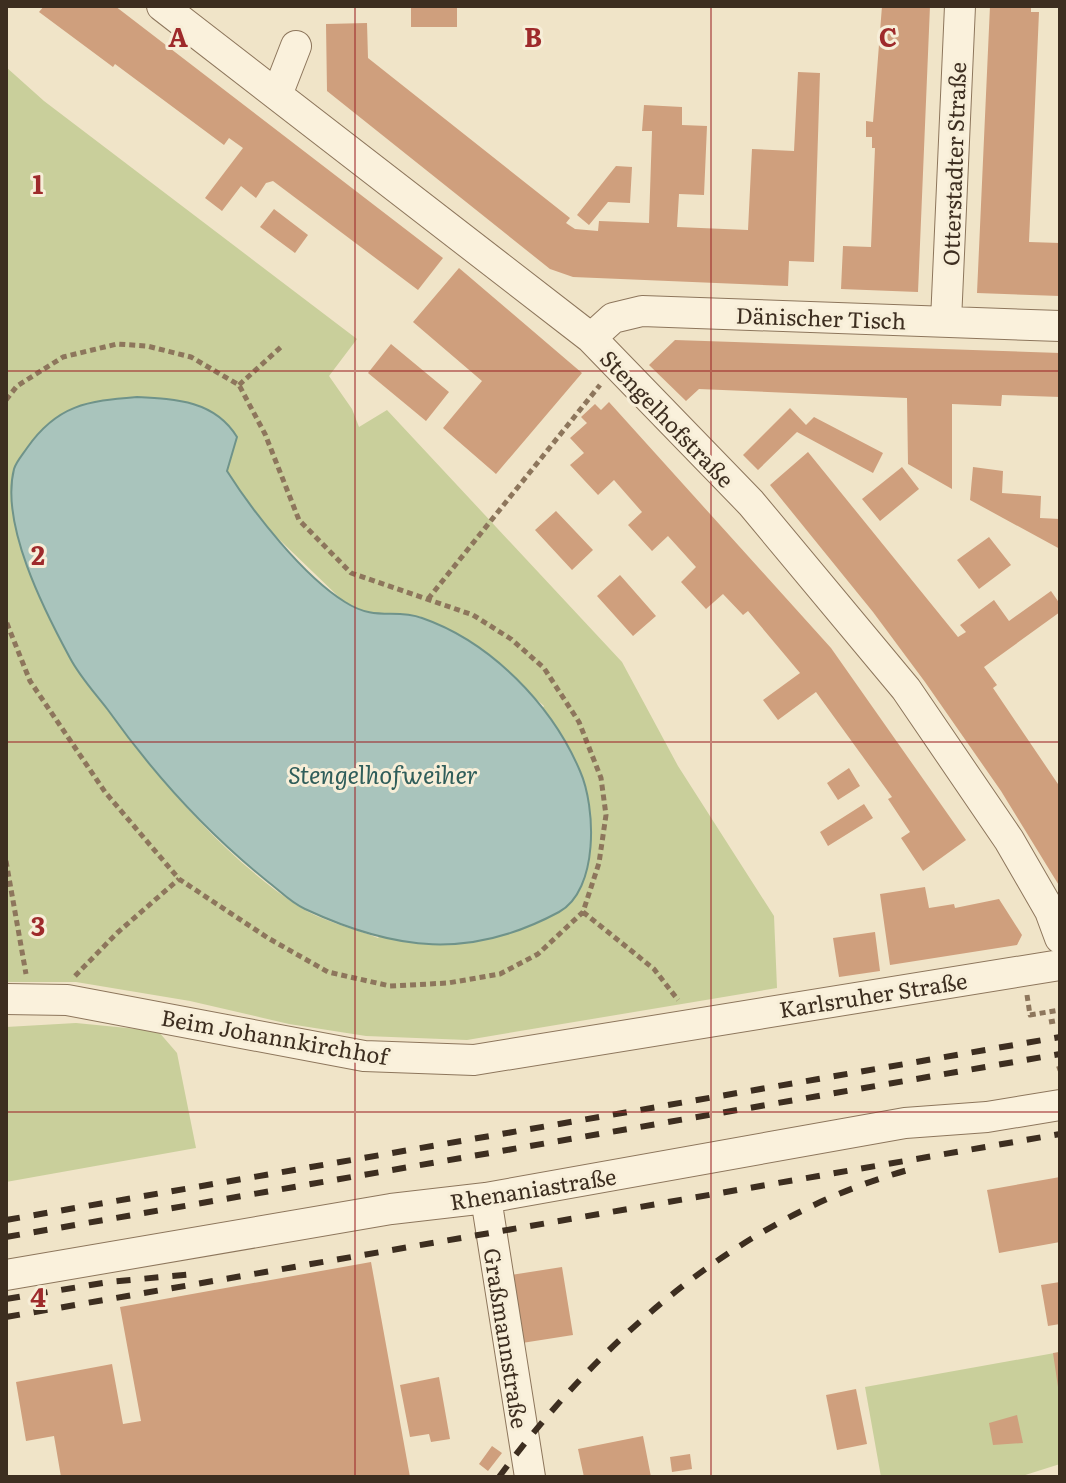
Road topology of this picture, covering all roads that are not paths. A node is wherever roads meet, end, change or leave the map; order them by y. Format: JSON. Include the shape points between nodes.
{"nodes":[{"id":1,"x":162,"y":6,"type":"edge"},
{"id":2,"x":960,"y":6,"type":"edge"},
{"id":3,"x":296,"y":46,"type":"dead end"},
{"id":4,"x":277,"y":95,"type":"junction"},
{"id":5,"x":946,"y":321,"type":"junction"},
{"id":6,"x":1060,"y":326,"type":"edge"},
{"id":7,"x":591,"y":338,"type":"junction"},
{"id":8,"x":1060,"y":938,"type":"edge"},
{"id":9,"x":1060,"y":965,"type":"edge"},
{"id":10,"x":6,"y":999,"type":"edge"},
{"id":11,"x":685,"y":1023,"type":"joint"},
{"id":12,"x":1060,"y":1105,"type":"edge"},
{"id":13,"x":486,"y":1198,"type":"junction"},
{"id":14,"x":6,"y":1275,"type":"edge"},
{"id":15,"x":530,"y":1477,"type":"edge"}],
"edges":[{"from":1,"to":4,"type":"street","name":"Stengelhofstraße"},
{"from":2,"to":5,"type":"street","name":"Otterstadter Straße"},
{"from":3,"to":4,"type":"street"},
{"from":4,"to":7,"type":"street","name":"Stengelhofstraße"},
{"from":5,"to":6,"type":"street","name":"Dänischer Tisch"},
{"from":5,"to":7,"type":"street","name":"Dänischer Tisch","via":[[642,311],[613,318]]},
{"from":7,"to":8,"type":"street","name":"Stengelhofstraße","via":[[751,503],[906,689],[1009,840]]},
{"from":9,"to":11,"type":"street","name":"Karlsruher Straße"},
{"from":10,"to":11,"type":"street","name":"Beim Johannkirchhof","via":[[67,1000],[364,1056],[474,1060]]},
{"from":12,"to":13,"type":"street","name":"Rhenaniastraße","via":[[905,1123]]},
{"from":13,"to":14,"type":"street","name":"Rhenaniastraße","via":[[391,1209]]},
{"from":13,"to":15,"type":"street","name":"Graßmannstraße"}]}
